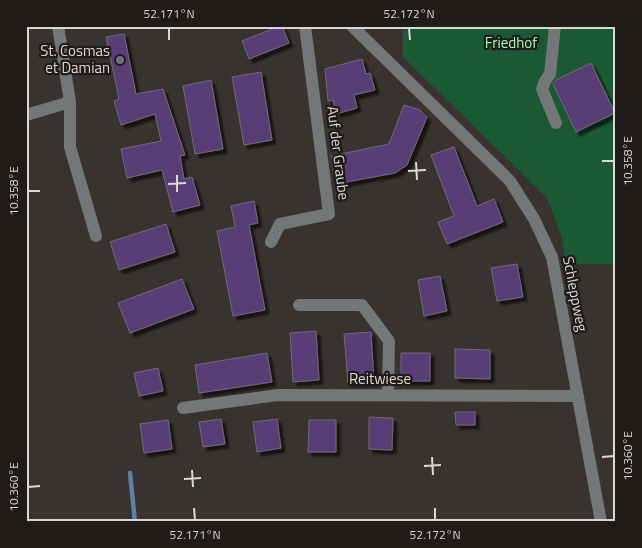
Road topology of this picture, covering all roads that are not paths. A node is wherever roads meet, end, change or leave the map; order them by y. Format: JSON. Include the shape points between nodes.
{"nodes":[{"id":1,"x":58,"y":26,"type":"edge"},
{"id":2,"x":305,"y":26,"type":"edge"},
{"id":3,"x":352,"y":26,"type":"edge"},
{"id":4,"x":555,"y":26,"type":"edge"},
{"id":5,"x":70,"y":102,"type":"junction"},
{"id":6,"x":26,"y":115,"type":"edge"},
{"id":7,"x":556,"y":124,"type":"dead end"},
{"id":8,"x":96,"y":236,"type":"dead end"},
{"id":9,"x":271,"y":242,"type":"dead end"},
{"id":10,"x":299,"y":305,"type":"dead end"},
{"id":11,"x":388,"y":395,"type":"junction"},
{"id":12,"x":578,"y":396,"type":"junction"},
{"id":13,"x":183,"y":408,"type":"dead end"},
{"id":14,"x":600,"y":522,"type":"edge"}],
"edges":[{"from":1,"to":5,"type":"street"},
{"from":2,"to":9,"type":"street","name":"Auf der Graube","via":[[329,214],[280,224]]},
{"from":3,"to":12,"type":"street","name":"Schleppweg","via":[[510,181],[534,218],[552,257]]},
{"from":4,"to":7,"type":"street","via":[[550,74],[542,89]]},
{"from":5,"to":6,"type":"street"},
{"from":5,"to":8,"type":"street","via":[[70,147]]},
{"from":10,"to":11,"type":"street","via":[[362,305],[388,341]]},
{"from":11,"to":12,"type":"street","name":"Reitwiese"},
{"from":11,"to":13,"type":"street","name":"Reitwiese","via":[[278,395]]},
{"from":12,"to":14,"type":"street","name":"Schleppweg"}]}
